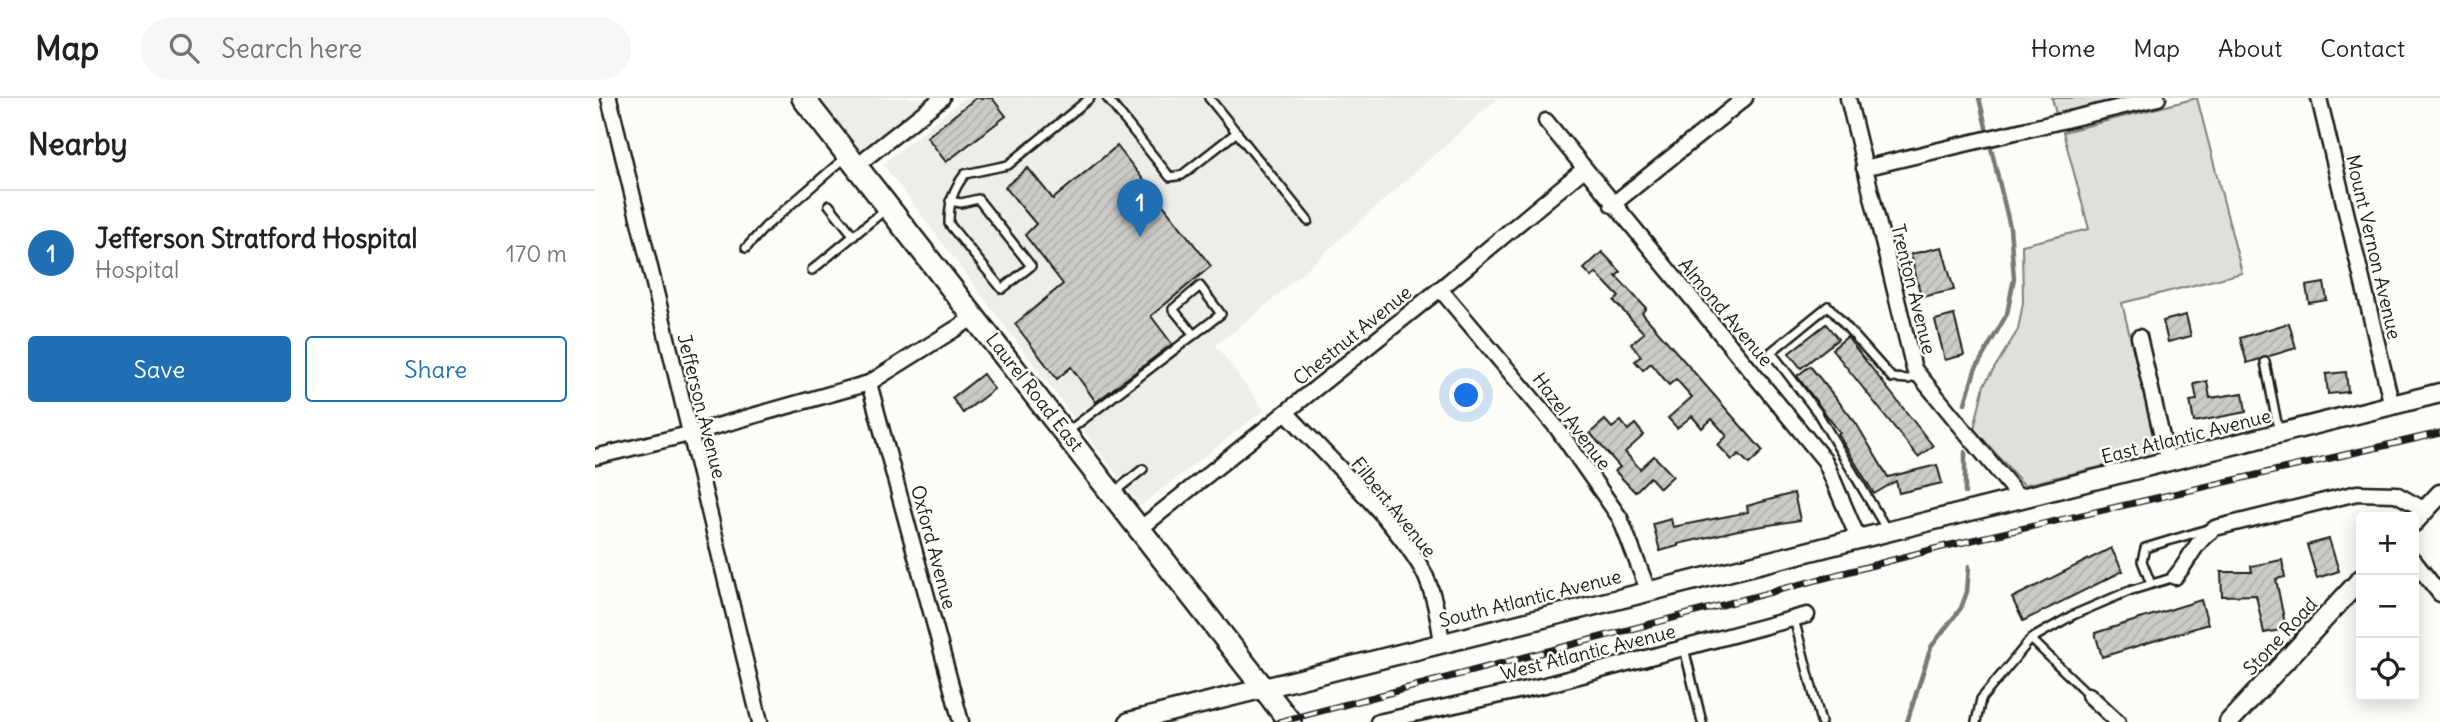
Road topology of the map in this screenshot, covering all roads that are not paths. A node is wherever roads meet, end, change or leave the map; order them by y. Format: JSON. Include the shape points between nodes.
{"nodes":[{"id":1,"x":609,"y":98,"type":"edge"},
{"id":2,"x":803,"y":98,"type":"edge"},
{"id":3,"x":942,"y":98,"type":"edge"},
{"id":4,"x":1090,"y":98,"type":"edge"},
{"id":5,"x":1107,"y":98,"type":"edge"},
{"id":6,"x":1209,"y":98,"type":"edge"},
{"id":7,"x":1745,"y":98,"type":"edge"},
{"id":8,"x":1848,"y":98,"type":"edge"},
{"id":9,"x":2158,"y":98,"type":"edge"},
{"id":10,"x":2319,"y":98,"type":"edge"},
{"id":11,"x":1546,"y":121,"type":"dead end"},
{"id":12,"x":1237,"y":132,"type":"junction"},
{"id":13,"x":852,"y":160,"type":"junction"},
{"id":14,"x":1864,"y":168,"type":"junction"},
{"id":15,"x":1584,"y":169,"type":"junction"},
{"id":16,"x":950,"y":201,"type":"junction"},
{"id":17,"x":829,"y":205,"type":"dead end"},
{"id":18,"x":1612,"y":205,"type":"junction"},
{"id":19,"x":889,"y":206,"type":"junction"},
{"id":20,"x":1308,"y":221,"type":"dead end"},
{"id":21,"x":854,"y":236,"type":"junction"},
{"id":22,"x":746,"y":248,"type":"dead end"},
{"id":23,"x":812,"y":270,"type":"dead end"},
{"id":24,"x":1440,"y":289,"type":"junction"},
{"id":25,"x":976,"y":316,"type":"junction"},
{"id":26,"x":1194,"y":335,"type":"junction"},
{"id":27,"x":2139,"y":337,"type":"dead end"},
{"id":28,"x":2265,"y":362,"type":"dead end"},
{"id":29,"x":1919,"y":375,"type":"junction"},
{"id":30,"x":869,"y":383,"type":"junction"},
{"id":31,"x":2440,"y":393,"type":"edge"},
{"id":32,"x":2392,"y":405,"type":"junction"},
{"id":33,"x":1286,"y":412,"type":"junction"},
{"id":34,"x":1066,"y":432,"type":"junction"},
{"id":35,"x":689,"y":434,"type":"junction"},
{"id":36,"x":2280,"y":434,"type":"junction"},
{"id":37,"x":595,"y":457,"type":"edge"},
{"id":38,"x":2168,"y":463,"type":"junction"},
{"id":39,"x":1143,"y":470,"type":"dead end"},
{"id":40,"x":1114,"y":493,"type":"junction"},
{"id":41,"x":2440,"y":494,"type":"edge"},
{"id":42,"x":2019,"y":497,"type":"junction"},
{"id":43,"x":2415,"y":512,"type":"edge"},
{"id":44,"x":2419,"y":516,"type":"edge"},
{"id":45,"x":1942,"y":517,"type":"joint"},
{"id":46,"x":1141,"y":528,"type":"junction"},
{"id":47,"x":2215,"y":528,"type":"junction"},
{"id":48,"x":1888,"y":531,"type":"junction"},
{"id":49,"x":1858,"y":538,"type":"junction"},
{"id":50,"x":2419,"y":567,"type":"edge"},
{"id":51,"x":2175,"y":577,"type":"joint"},
{"id":52,"x":2151,"y":584,"type":"junction"},
{"id":53,"x":2356,"y":584,"type":"edge"},
{"id":54,"x":1648,"y":590,"type":"junction"},
{"id":55,"x":2440,"y":594,"type":"edge"},
{"id":56,"x":1800,"y":617,"type":"joint"},
{"id":57,"x":2031,"y":639,"type":"junction"},
{"id":58,"x":1442,"y":642,"type":"junction"},
{"id":59,"x":1684,"y":648,"type":"junction"},
{"id":60,"x":1265,"y":688,"type":"junction"},
{"id":61,"x":2089,"y":695,"type":"joint"},
{"id":62,"x":760,"y":722,"type":"edge"},
{"id":63,"x":961,"y":722,"type":"edge"},
{"id":64,"x":1129,"y":722,"type":"edge"},
{"id":65,"x":1290,"y":722,"type":"edge"},
{"id":66,"x":1378,"y":722,"type":"edge"},
{"id":67,"x":1702,"y":722,"type":"edge"},
{"id":68,"x":1821,"y":722,"type":"edge"},
{"id":69,"x":1976,"y":722,"type":"edge"},
{"id":70,"x":2118,"y":722,"type":"edge"},
{"id":71,"x":2229,"y":722,"type":"edge"}],
"edges":[{"from":1,"to":35,"type":"street","name":"Jefferson Avenue"},
{"from":2,"to":13,"type":"main road","name":"Laurel Road East"},
{"from":3,"to":13,"type":"street"},
{"from":4,"to":16,"type":"lane","via":[[1008,165],[965,174]]},
{"from":5,"to":12,"type":"lane","via":[[1170,177],[1182,176]]},
{"from":6,"to":12,"type":"lane"},
{"from":7,"to":18,"type":"street"},
{"from":8,"to":14,"type":"street","name":"Trenton Avenue"},
{"from":9,"to":14,"type":"street"},
{"from":10,"to":32,"type":"street","name":"Mount Vernon Avenue"},
{"from":11,"to":15,"type":"street","name":"Almond Avenue"},
{"from":12,"to":20,"type":"lane"},
{"from":13,"to":19,"type":"main road","name":"Laurel Road East"},
{"from":13,"to":22,"type":"lane","via":[[765,227]]},
{"from":14,"to":29,"type":"street","name":"Trenton Avenue","via":[[1905,337]]},
{"from":15,"to":18,"type":"street","name":"Almond Avenue"},
{"from":15,"to":24,"type":"street","name":"Chestnut Avenue"},
{"from":16,"to":16,"type":"lane","via":[[949,224],[1002,289],[1031,266],[978,199]]},
{"from":17,"to":21,"type":"lane"},
{"from":18,"to":49,"type":"street","name":"Almond Avenue","via":[[1825,461]]},
{"from":19,"to":21,"type":"lane"},
{"from":19,"to":25,"type":"main road","name":"Laurel Road East"},
{"from":21,"to":23,"type":"lane"},
{"from":24,"to":33,"type":"street","name":"Chestnut Avenue"},
{"from":24,"to":54,"type":"street","name":"Hazel Avenue","via":[[1557,428],[1620,518]]},
{"from":25,"to":30,"type":"street"},
{"from":25,"to":34,"type":"main road","name":"Laurel Road East"},
{"from":26,"to":26,"type":"lane","via":[[1221,314],[1200,286],[1173,309]]},
{"from":26,"to":34,"type":"lane"},
{"from":27,"to":38,"type":"street"},
{"from":28,"to":36,"type":"lane"},
{"from":29,"to":42,"type":"street","name":"Trenton Avenue"},
{"from":29,"to":48,"type":"lane","via":[[1892,378],[1828,306],[1771,352],[1818,412]]},
{"from":30,"to":35,"type":"street"},
{"from":30,"to":63,"type":"street","name":"Oxford Avenue"},
{"from":31,"to":32,"type":"street","name":"East Atlantic Avenue"},
{"from":32,"to":36,"type":"street","name":"East Atlantic Avenue"},
{"from":33,"to":46,"type":"street","name":"Chestnut Avenue"},
{"from":33,"to":58,"type":"street","name":"Filbert Avenue","via":[[1376,509],[1422,569],[1435,602]]},
{"from":34,"to":40,"type":"main road","name":"Laurel Road East"},
{"from":35,"to":37,"type":"street"},
{"from":35,"to":62,"type":"street","name":"Jefferson Avenue"},
{"from":36,"to":38,"type":"street","name":"East Atlantic Avenue"},
{"from":38,"to":42,"type":"street","name":"East Atlantic Avenue"},
{"from":39,"to":40,"type":"lane"},
{"from":40,"to":46,"type":"main road","name":"Laurel Road East"},
{"from":41,"to":44,"type":"street"},
{"from":42,"to":45,"type":"street","name":"East Atlantic Avenue"},
{"from":43,"to":47,"type":"street","via":[[2396,494],[2357,493]]},
{"from":45,"to":48,"type":"street","name":"South Atlantic Avenue"},
{"from":46,"to":60,"type":"main road","name":"Laurel Road East"},
{"from":47,"to":51,"type":"street","via":[[2199,538]]},
{"from":47,"to":52,"type":"lane","via":[[2145,548],[2142,561]]},
{"from":48,"to":49,"type":"street","name":"South Atlantic Avenue"},
{"from":49,"to":54,"type":"street","name":"South Atlantic Avenue"},
{"from":50,"to":55,"type":"street"},
{"from":51,"to":52,"type":"lane"},
{"from":52,"to":57,"type":"lane","via":[[2073,615]]},
{"from":53,"to":71,"type":"street","name":"Stone Road"},
{"from":54,"to":58,"type":"street","name":"South Atlantic Avenue"},
{"from":56,"to":59,"type":"street","name":"West Atlantic Avenue"},
{"from":56,"to":68,"type":"lane"},
{"from":57,"to":61,"type":"lane"},
{"from":57,"to":69,"type":"lane","via":[[1981,699]]},
{"from":58,"to":60,"type":"street","name":"South Atlantic Avenue"},
{"from":59,"to":66,"type":"street","name":"West Atlantic Avenue"},
{"from":59,"to":67,"type":"lane"},
{"from":60,"to":64,"type":"street","name":"South Atlantic Avenue"},
{"from":60,"to":65,"type":"main road","name":"Laurel Road East"},
{"from":61,"to":70,"type":"street"}]}
